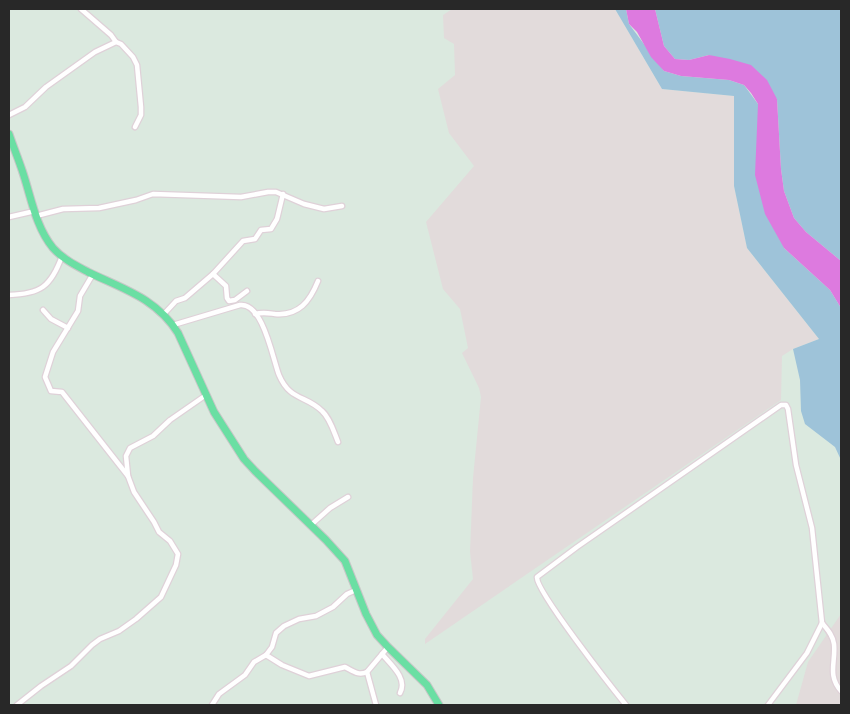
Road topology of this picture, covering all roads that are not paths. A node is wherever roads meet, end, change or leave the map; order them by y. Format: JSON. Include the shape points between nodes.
{"nodes":[{"id":1,"x":81,"y":9,"type":"edge"},
{"id":2,"x":116,"y":42,"type":"junction"},
{"id":3,"x":9,"y":115,"type":"edge"},
{"id":4,"x":134,"y":127,"type":"dead end"},
{"id":5,"x":9,"y":134,"type":"edge"},
{"id":6,"x":283,"y":194,"type":"junction"},
{"id":7,"x":342,"y":206,"type":"dead end"},
{"id":8,"x":36,"y":214,"type":"junction"},
{"id":9,"x":9,"y":217,"type":"edge"},
{"id":10,"x":62,"y":256,"type":"junction"},
{"id":11,"x":93,"y":274,"type":"junction"},
{"id":12,"x":213,"y":274,"type":"junction"},
{"id":13,"x":318,"y":281,"type":"dead end"},
{"id":14,"x":247,"y":291,"type":"dead end"},
{"id":15,"x":9,"y":295,"type":"edge"},
{"id":16,"x":43,"y":310,"type":"dead end"},
{"id":17,"x":164,"y":314,"type":"junction"},
{"id":18,"x":255,"y":314,"type":"junction"},
{"id":19,"x":173,"y":326,"type":"junction"},
{"id":20,"x":68,"y":328,"type":"junction"},
{"id":21,"x":206,"y":395,"type":"junction"},
{"id":22,"x":338,"y":442,"type":"dead end"},
{"id":23,"x":128,"y":476,"type":"junction"},
{"id":24,"x":348,"y":497,"type":"dead end"},
{"id":25,"x":311,"y":525,"type":"junction"},
{"id":26,"x":356,"y":590,"type":"junction"},
{"id":27,"x":822,"y":622,"type":"junction"},
{"id":28,"x":388,"y":647,"type":"junction"},
{"id":29,"x":382,"y":654,"type":"junction"},
{"id":30,"x":266,"y":655,"type":"junction"},
{"id":31,"x":367,"y":672,"type":"junction"},
{"id":32,"x":400,"y":692,"type":"dead end"},
{"id":33,"x":841,"y":692,"type":"edge"},
{"id":34,"x":17,"y":705,"type":"edge"},
{"id":35,"x":212,"y":705,"type":"edge"},
{"id":36,"x":376,"y":705,"type":"edge"},
{"id":37,"x":439,"y":705,"type":"edge"},
{"id":38,"x":626,"y":705,"type":"edge"},
{"id":39,"x":768,"y":705,"type":"edge"}],
"edges":[{"from":1,"to":2,"type":"street"},
{"from":2,"to":3,"type":"street","via":[[95,52],[25,107]]},
{"from":2,"to":4,"type":"street","via":[[122,44],[138,64],[141,107]]},
{"from":5,"to":8,"type":"main road"},
{"from":6,"to":7,"type":"street","via":[[324,209]]},
{"from":6,"to":8,"type":"street","via":[[268,192],[241,197],[153,194],[99,208],[70,208]]},
{"from":6,"to":12,"type":"street","via":[[271,229],[261,230],[255,239],[242,241]]},
{"from":8,"to":9,"type":"street"},
{"from":8,"to":10,"type":"main road","via":[[48,241]]},
{"from":10,"to":11,"type":"main road"},
{"from":10,"to":15,"type":"street","via":[[59,267],[38,291]]},
{"from":11,"to":17,"type":"main road","via":[[146,300]]},
{"from":11,"to":20,"type":"street","via":[[80,296],[78,312]]},
{"from":12,"to":14,"type":"street","via":[[226,286],[229,301],[236,300]]},
{"from":12,"to":17,"type":"street"},
{"from":13,"to":18,"type":"street","via":[[311,297],[295,311]]},
{"from":16,"to":20,"type":"street","via":[[51,319]]},
{"from":17,"to":19,"type":"main road"},
{"from":18,"to":19,"type":"street","via":[[243,304]]},
{"from":18,"to":22,"type":"street","via":[[272,346],[284,387],[322,411]]},
{"from":19,"to":21,"type":"main road"},
{"from":20,"to":23,"type":"street","via":[[53,352],[46,381],[51,391],[62,392]]},
{"from":21,"to":23,"type":"street","via":[[153,436],[130,448],[126,456]]},
{"from":21,"to":25,"type":"main road","via":[[249,466]]},
{"from":23,"to":34,"type":"street","via":[[159,532],[178,554],[171,578],[161,597],[148,610],[119,631],[100,639],[71,666]]},
{"from":24,"to":25,"type":"street"},
{"from":25,"to":26,"type":"main road","via":[[345,561]]},
{"from":26,"to":28,"type":"main road","via":[[371,625]]},
{"from":26,"to":30,"type":"street","via":[[316,616],[284,626],[276,633]]},
{"from":27,"to":33,"type":"street","via":[[832,635],[833,674]]},
{"from":27,"to":38,"type":"street","via":[[812,528],[796,465],[788,409],[782,405],[537,577],[551,604],[601,676]]},
{"from":27,"to":39,"type":"street","via":[[807,653]]},
{"from":28,"to":29,"type":"street"},
{"from":28,"to":37,"type":"main road","via":[[427,685]]},
{"from":29,"to":31,"type":"street"},
{"from":29,"to":32,"type":"street","via":[[402,680]]},
{"from":30,"to":31,"type":"street","via":[[309,676],[345,667],[354,673]]},
{"from":30,"to":35,"type":"street","via":[[254,662],[245,676],[219,694]]},
{"from":31,"to":36,"type":"street"}]}
